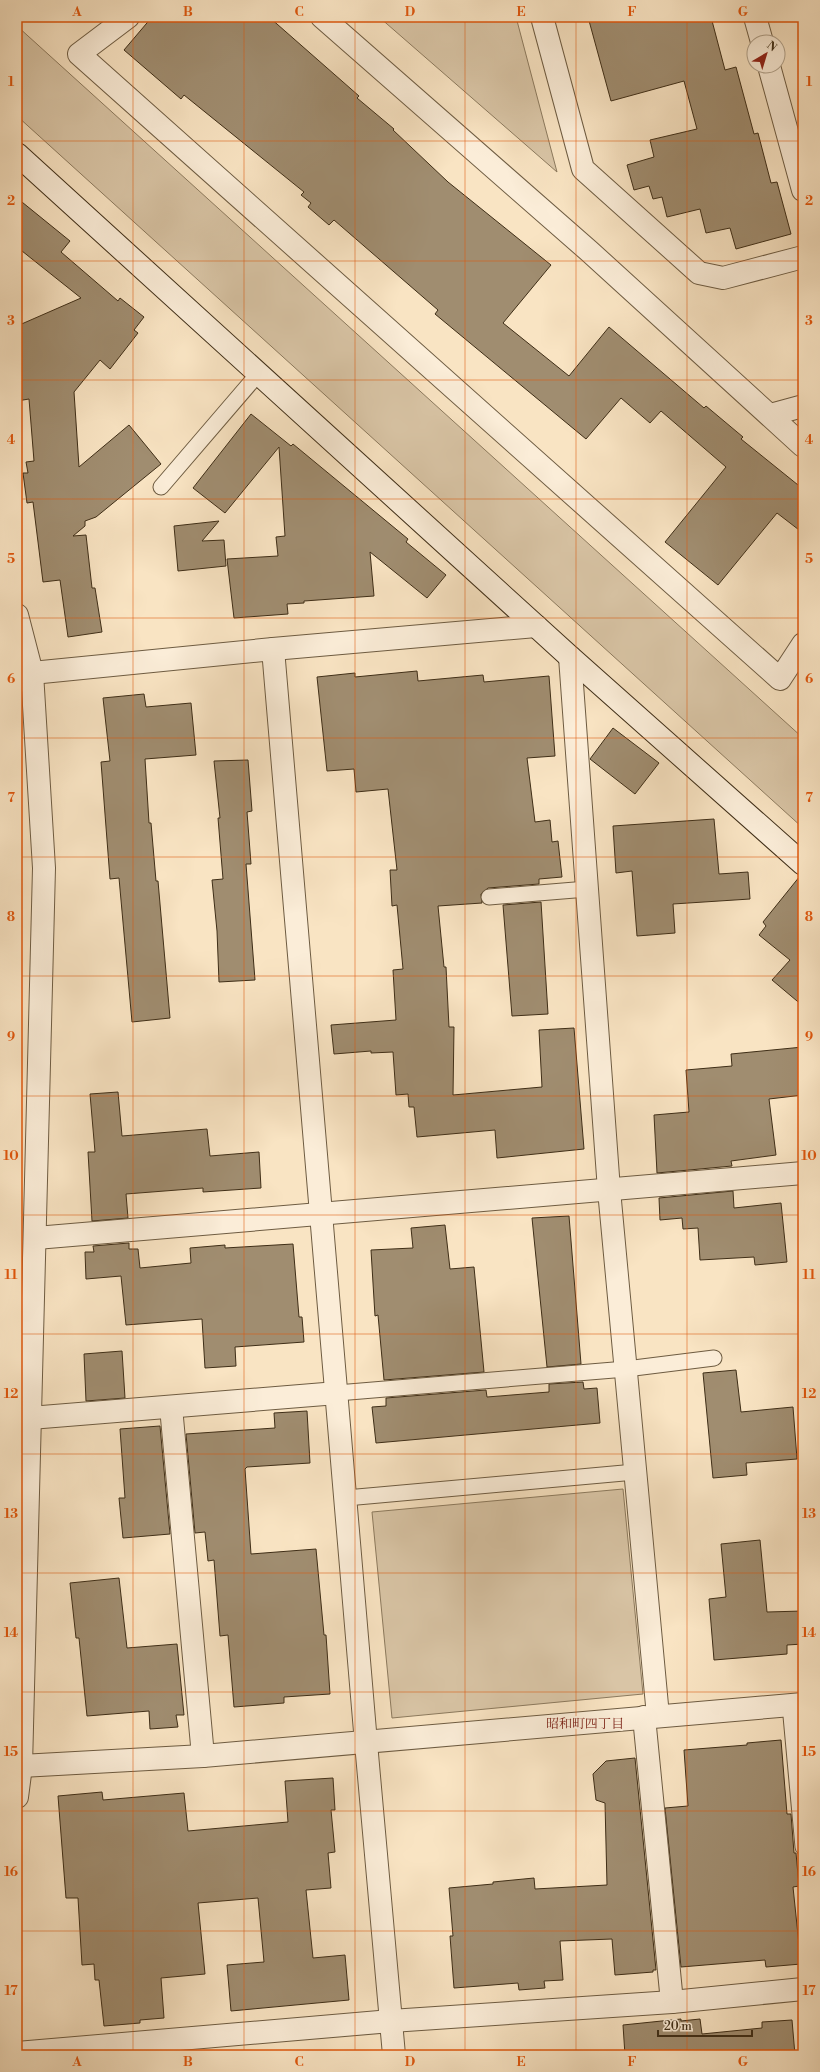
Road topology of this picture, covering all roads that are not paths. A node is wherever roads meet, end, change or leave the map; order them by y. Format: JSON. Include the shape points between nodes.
{"nodes":[{"id":1,"x":128,"y":17,"type":"edge"},
{"id":2,"x":322,"y":17,"type":"edge"},
{"id":3,"x":542,"y":17,"type":"edge"},
{"id":4,"x":755,"y":17,"type":"edge"},
{"id":5,"x":760,"y":34,"type":"edge"},
{"id":6,"x":771,"y":74,"type":"edge"},
{"id":7,"x":17,"y":154,"type":"edge"},
{"id":8,"x":803,"y":190,"type":"edge"},
{"id":9,"x":803,"y":257,"type":"edge"},
{"id":10,"x":258,"y":374,"type":"junction"},
{"id":11,"x":803,"y":406,"type":"edge"},
{"id":12,"x":770,"y":415,"type":"junction"},
{"id":13,"x":803,"y":446,"type":"edge"},
{"id":14,"x":162,"y":487,"type":"dead end"},
{"id":15,"x":17,"y":615,"type":"edge"},
{"id":16,"x":536,"y":626,"type":"junction"},
{"id":17,"x":803,"y":644,"type":"edge"},
{"id":18,"x":273,"y":649,"type":"junction"},
{"id":19,"x":570,"y":657,"type":"junction"},
{"id":20,"x":32,"y":673,"type":"junction"},
{"id":21,"x":803,"y":864,"type":"edge"},
{"id":22,"x":587,"y":889,"type":"junction"},
{"id":23,"x":489,"y":897,"type":"dead end"},
{"id":24,"x":803,"y":1173,"type":"edge"},
{"id":25,"x":609,"y":1190,"type":"junction"},
{"id":26,"x":321,"y":1215,"type":"junction"},
{"id":27,"x":36,"y":1238,"type":"junction"},
{"id":28,"x":714,"y":1358,"type":"dead end"},
{"id":29,"x":626,"y":1369,"type":"junction"},
{"id":30,"x":337,"y":1393,"type":"junction"},
{"id":31,"x":171,"y":1407,"type":"junction"},
{"id":32,"x":30,"y":1418,"type":"junction"},
{"id":33,"x":635,"y":1472,"type":"junction"},
{"id":34,"x":346,"y":1498,"type":"junction"},
{"id":35,"x":796,"y":1704,"type":"edge"},
{"id":36,"x":651,"y":1717,"type":"junction"},
{"id":37,"x":366,"y":1743,"type":"junction"},
{"id":38,"x":203,"y":1756,"type":"junction"},
{"id":39,"x":21,"y":1766,"type":"junction"},
{"id":40,"x":17,"y":1798,"type":"edge"},
{"id":41,"x":803,"y":1847,"type":"edge"},
{"id":42,"x":803,"y":1989,"type":"edge"},
{"id":43,"x":672,"y":2002,"type":"junction"},
{"id":44,"x":391,"y":2021,"type":"junction"},
{"id":45,"x":17,"y":2053,"type":"edge"},
{"id":46,"x":394,"y":2055,"type":"edge"}],
"edges":[{"from":1,"to":17,"type":"street","via":[[79,54],[780,679]]},
{"from":2,"to":12,"type":"street","via":[[589,251]]},
{"from":3,"to":9,"type":"street","via":[[584,169],[699,273],[723,278]]},
{"from":4,"to":5,"type":"street"},
{"from":6,"to":8,"type":"street"},
{"from":7,"to":10,"type":"street"},
{"from":10,"to":14,"type":"lane"},
{"from":10,"to":16,"type":"street"},
{"from":11,"to":12,"type":"street"},
{"from":12,"to":13,"type":"street"},
{"from":15,"to":20,"type":"street"},
{"from":16,"to":18,"type":"street"},
{"from":16,"to":19,"type":"street"},
{"from":18,"to":20,"type":"street"},
{"from":18,"to":26,"type":"street"},
{"from":19,"to":21,"type":"street"},
{"from":19,"to":22,"type":"street"},
{"from":20,"to":27,"type":"street","via":[[44,868]]},
{"from":22,"to":23,"type":"lane"},
{"from":22,"to":25,"type":"street"},
{"from":24,"to":25,"type":"street"},
{"from":25,"to":26,"type":"street"},
{"from":25,"to":29,"type":"street"},
{"from":26,"to":27,"type":"street"},
{"from":26,"to":30,"type":"street"},
{"from":27,"to":32,"type":"street"},
{"from":28,"to":29,"type":"lane"},
{"from":29,"to":30,"type":"lane"},
{"from":29,"to":33,"type":"street"},
{"from":30,"to":31,"type":"street"},
{"from":30,"to":34,"type":"street"},
{"from":31,"to":32,"type":"street"},
{"from":31,"to":38,"type":"street"},
{"from":32,"to":39,"type":"street"},
{"from":33,"to":34,"type":"lane"},
{"from":33,"to":36,"type":"street"},
{"from":34,"to":37,"type":"street"},
{"from":35,"to":36,"type":"street"},
{"from":35,"to":41,"type":"lane"},
{"from":36,"to":37,"type":"street"},
{"from":36,"to":43,"type":"street"},
{"from":37,"to":38,"type":"street"},
{"from":37,"to":44,"type":"street"},
{"from":38,"to":39,"type":"street"},
{"from":39,"to":40,"type":"street"},
{"from":42,"to":43,"type":"street"},
{"from":43,"to":44,"type":"street"},
{"from":44,"to":45,"type":"street"},
{"from":44,"to":46,"type":"street"}]}
